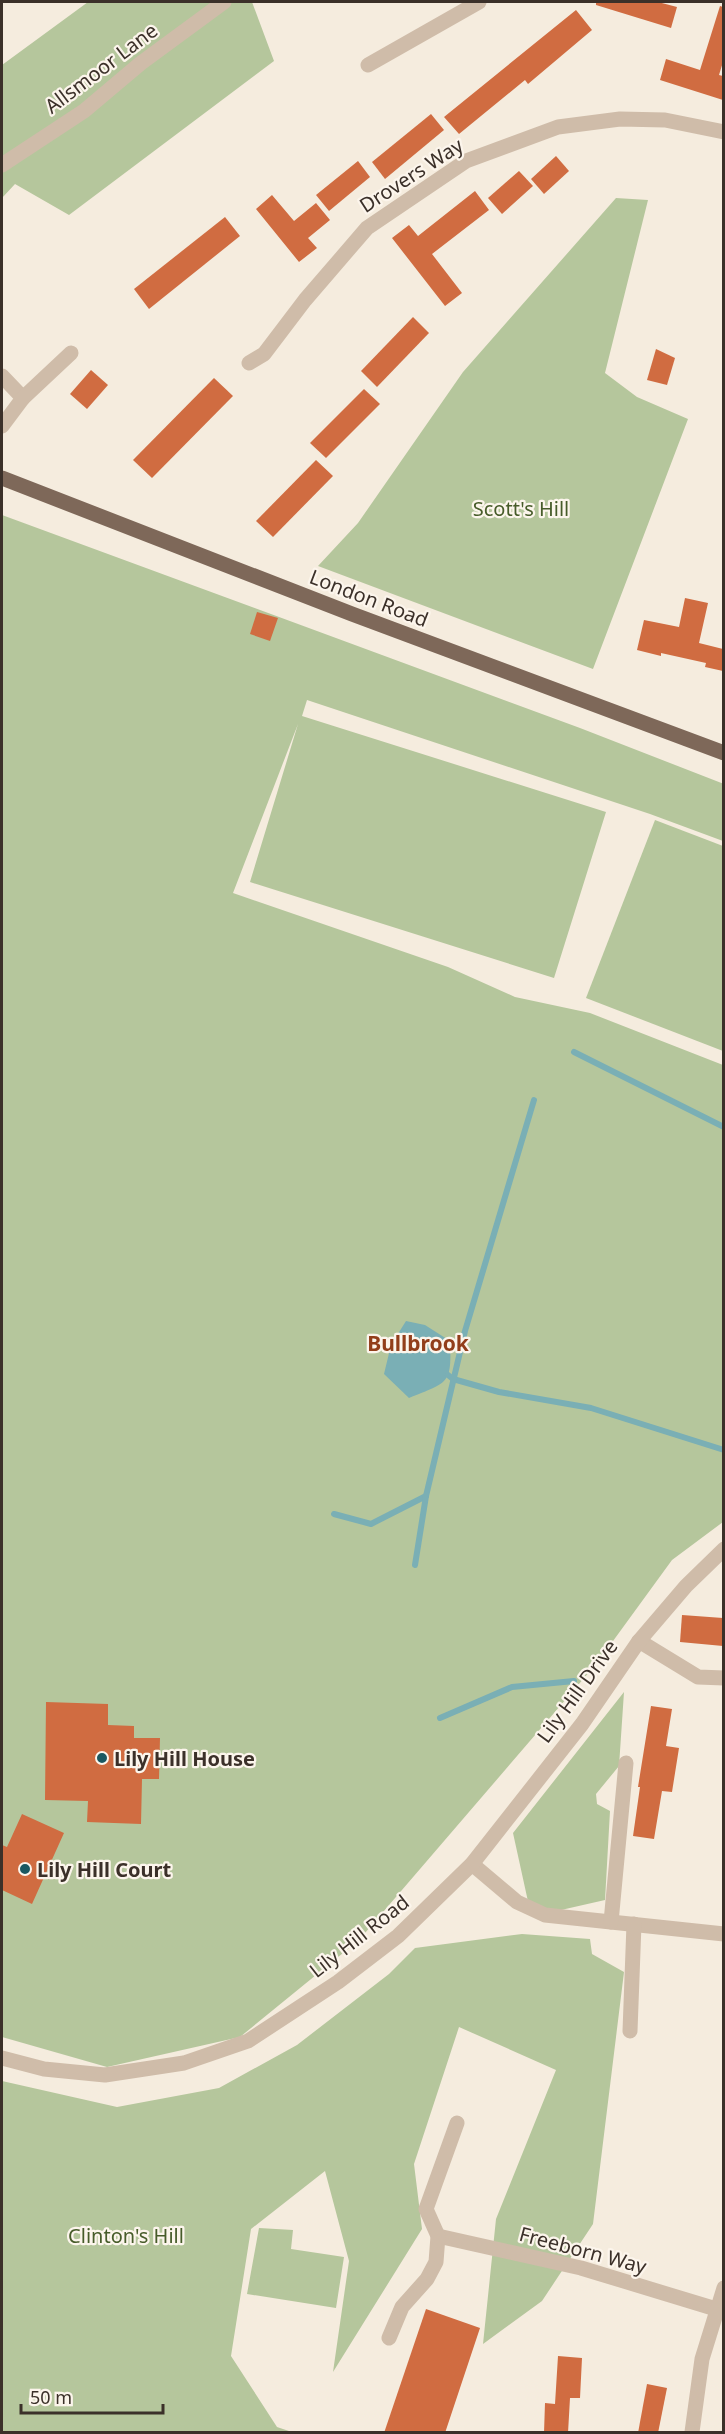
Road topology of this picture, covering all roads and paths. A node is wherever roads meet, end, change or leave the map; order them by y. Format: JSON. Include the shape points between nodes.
{"nodes":[{"id":1,"x":224,"y":2,"type":"edge"},
{"id":2,"x":479,"y":2,"type":"edge"},
{"id":3,"x":368,"y":66,"type":"dead end"},
{"id":4,"x":723,"y":132,"type":"edge"},
{"id":5,"x":2,"y":165,"type":"edge"},
{"id":6,"x":71,"y":353,"type":"dead end"},
{"id":7,"x":249,"y":363,"type":"dead end"},
{"id":8,"x":2,"y":376,"type":"edge"},
{"id":9,"x":23,"y":398,"type":"junction"},
{"id":10,"x":2,"y":426,"type":"edge"},
{"id":11,"x":2,"y":478,"type":"edge"},
{"id":12,"x":723,"y":753,"type":"edge"},
{"id":13,"x":723,"y":1549,"type":"edge"},
{"id":14,"x":639,"y":1641,"type":"junction"},
{"id":15,"x":723,"y":1678,"type":"edge"},
{"id":16,"x":626,"y":1763,"type":"dead end"},
{"id":17,"x":472,"y":1864,"type":"junction"},
{"id":18,"x":611,"y":1922,"type":"junction"},
{"id":19,"x":634,"y":1924,"type":"junction"},
{"id":20,"x":723,"y":1934,"type":"edge"},
{"id":21,"x":630,"y":2031,"type":"dead end"},
{"id":22,"x":2,"y":2058,"type":"edge"},
{"id":23,"x":457,"y":2123,"type":"dead end"},
{"id":24,"x":438,"y":2236,"type":"junction"},
{"id":25,"x":723,"y":2288,"type":"edge"},
{"id":26,"x":716,"y":2309,"type":"junction"},
{"id":27,"x":389,"y":2338,"type":"dead end"},
{"id":28,"x":692,"y":2433,"type":"edge"}],
"edges":[{"from":1,"to":5,"type":"street","name":"Allsmoor Lane","via":[[84,111]]},
{"from":2,"to":3,"type":"street"},
{"from":4,"to":7,"type":"street","name":"Drovers Way","via":[[664,120],[620,119],[558,127],[466,161],[366,228],[264,354]]},
{"from":6,"to":9,"type":"street"},
{"from":8,"to":9,"type":"street"},
{"from":9,"to":10,"type":"street"},
{"from":11,"to":12,"type":"main road","name":"London Road"},
{"from":13,"to":14,"type":"street","name":"Lily Hill Drive"},
{"from":14,"to":15,"type":"street","via":[[698,1677]]},
{"from":14,"to":17,"type":"street","name":"Lily Hill Drive","via":[[582,1724]]},
{"from":16,"to":18,"type":"street"},
{"from":17,"to":18,"type":"street","via":[[517,1902],[534,1911]]},
{"from":17,"to":22,"type":"street","name":"Lily Hill Road","via":[[406,1929],[369,1959],[248,2041],[184,2063],[105,2075],[44,2069]]},
{"from":18,"to":19,"type":"street"},
{"from":19,"to":20,"type":"street"},
{"from":19,"to":21,"type":"street"},
{"from":23,"to":24,"type":"street","via":[[426,2209]]},
{"from":24,"to":26,"type":"street","name":"Freeborn Way","via":[[581,2268]]},
{"from":24,"to":27,"type":"street","via":[[436,2262],[427,2280],[402,2307]]},
{"from":25,"to":26,"type":"street"},
{"from":26,"to":28,"type":"street","via":[[702,2359]]}]}
